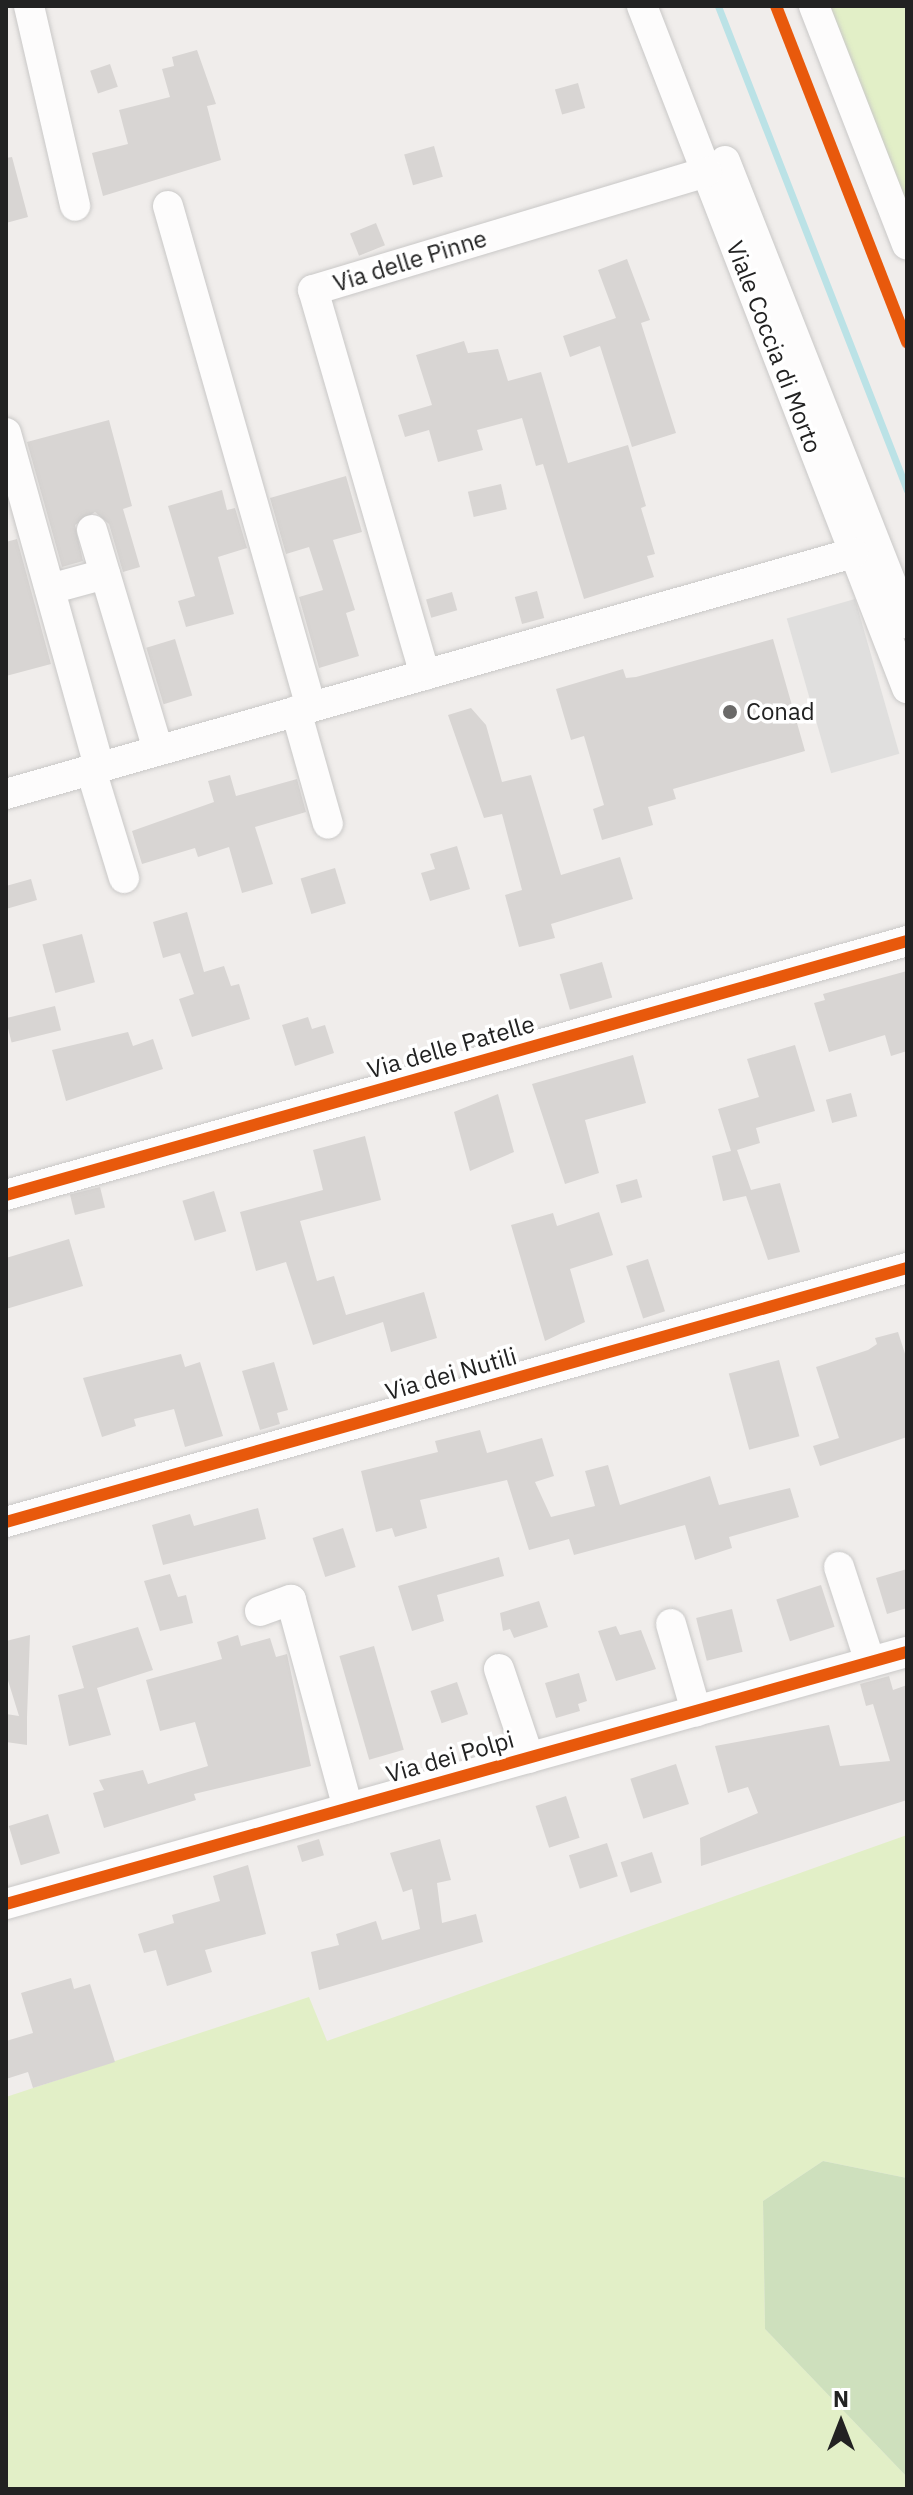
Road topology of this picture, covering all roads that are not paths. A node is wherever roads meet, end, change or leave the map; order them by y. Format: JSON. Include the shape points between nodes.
{"nodes":[{"id":1,"x":29,"y":6,"type":"edge"},
{"id":2,"x":642,"y":6,"type":"edge"},
{"id":3,"x":663,"y":6,"type":"edge"},
{"id":4,"x":814,"y":6,"type":"edge"},
{"id":5,"x":707,"y":172,"type":"junction"},
{"id":6,"x":75,"y":206,"type":"dead end"},
{"id":7,"x":168,"y":206,"type":"dead end"},
{"id":8,"x":907,"y":245,"type":"edge"},
{"id":9,"x":6,"y":433,"type":"edge"},
{"id":10,"x":92,"y":530,"type":"dead end"},
{"id":11,"x":853,"y":553,"type":"junction"},
{"id":12,"x":105,"y":574,"type":"junction"},
{"id":13,"x":50,"y":589,"type":"junction"},
{"id":14,"x":907,"y":624,"type":"edge"},
{"id":15,"x":425,"y":675,"type":"junction"},
{"id":16,"x":907,"y":688,"type":"edge"},
{"id":17,"x":304,"y":709,"type":"junction"},
{"id":18,"x":158,"y":750,"type":"junction"},
{"id":19,"x":95,"y":768,"type":"junction"},
{"id":20,"x":6,"y":794,"type":"edge"},
{"id":21,"x":328,"y":824,"type":"dead end"},
{"id":22,"x":124,"y":878,"type":"dead end"},
{"id":23,"x":907,"y":941,"type":"edge"},
{"id":24,"x":6,"y":1195,"type":"edge"},
{"id":25,"x":907,"y":1268,"type":"edge"},
{"id":26,"x":6,"y":1522,"type":"edge"},
{"id":27,"x":839,"y":1567,"type":"dead end"},
{"id":28,"x":260,"y":1611,"type":"dead end"},
{"id":29,"x":671,"y":1624,"type":"dead end"},
{"id":30,"x":907,"y":1652,"type":"edge"},
{"id":31,"x":870,"y":1662,"type":"junction"},
{"id":32,"x":499,"y":1669,"type":"dead end"},
{"id":33,"x":696,"y":1711,"type":"junction"},
{"id":34,"x":529,"y":1758,"type":"junction"},
{"id":35,"x":348,"y":1808,"type":"junction"},
{"id":36,"x":6,"y":1904,"type":"edge"}],
"edges":[{"from":1,"to":6,"type":"street"},
{"from":2,"to":5,"type":"street","name":"Viale Coccia di Morto"},
{"from":3,"to":14,"type":"street","name":"Viale Coccia di Morto"},
{"from":4,"to":8,"type":"street"},
{"from":5,"to":11,"type":"street","name":"Viale Coccia di Morto"},
{"from":5,"to":15,"type":"street","name":"Via delle Pinne","via":[[313,290]]},
{"from":7,"to":17,"type":"street"},
{"from":9,"to":13,"type":"street"},
{"from":10,"to":12,"type":"street"},
{"from":11,"to":15,"type":"street"},
{"from":11,"to":16,"type":"street","name":"Viale Coccia di Morto"},
{"from":12,"to":13,"type":"street"},
{"from":12,"to":18,"type":"street"},
{"from":13,"to":19,"type":"street"},
{"from":15,"to":17,"type":"street"},
{"from":17,"to":18,"type":"street"},
{"from":17,"to":21,"type":"street"},
{"from":18,"to":19,"type":"street"},
{"from":19,"to":20,"type":"street"},
{"from":19,"to":22,"type":"street"},
{"from":23,"to":24,"type":"street","name":"Via delle Patelle"},
{"from":25,"to":26,"type":"street","name":"Via dei Nutili"},
{"from":27,"to":31,"type":"street"},
{"from":28,"to":35,"type":"street","via":[[291,1600]]},
{"from":29,"to":33,"type":"street"},
{"from":30,"to":31,"type":"street","name":"Via dei Polpi"},
{"from":31,"to":33,"type":"street","name":"Via dei Polpi"},
{"from":32,"to":34,"type":"street","name":"Via dei Polpi"},
{"from":33,"to":34,"type":"street","name":"Via dei Polpi"},
{"from":34,"to":35,"type":"street","name":"Via dei Polpi"},
{"from":35,"to":36,"type":"street","name":"Via dei Polpi"}]}
